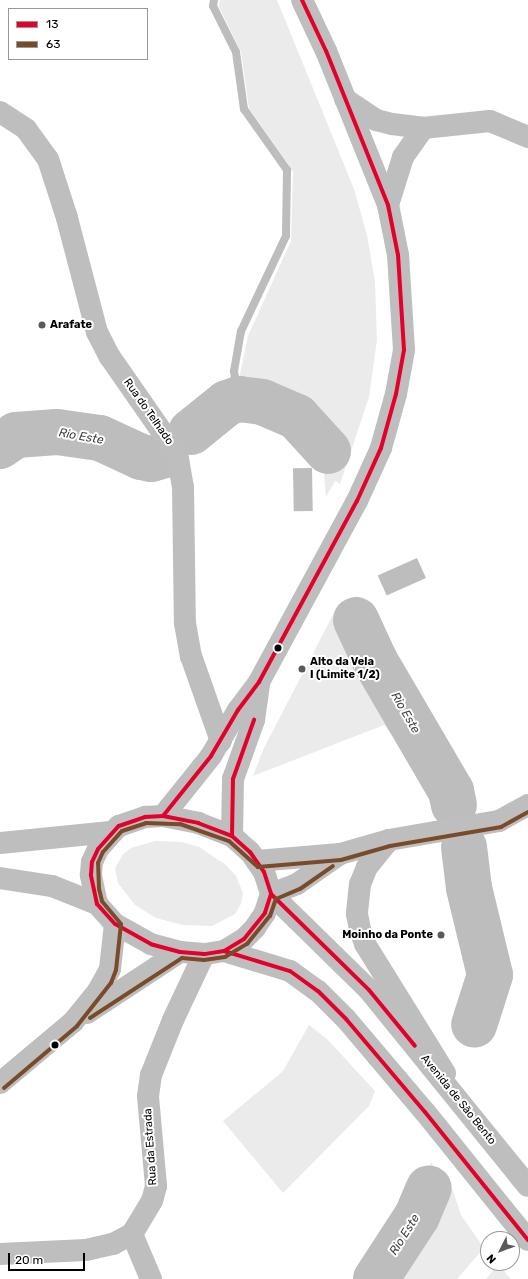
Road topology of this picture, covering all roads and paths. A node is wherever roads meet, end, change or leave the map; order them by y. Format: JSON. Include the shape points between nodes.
{"nodes":[{"id":1,"x":302,"y":0,"type":"edge"},
{"id":2,"x":345,"y":99,"type":"junction"},
{"id":3,"x":0,"y":112,"type":"edge"},
{"id":4,"x":384,"y":122,"type":"junction"},
{"id":5,"x":423,"y":128,"type":"junction"},
{"id":6,"x":528,"y":137,"type":"edge"},
{"id":7,"x":364,"y":147,"type":"junction"},
{"id":8,"x":403,"y":157,"type":"junction"},
{"id":9,"x":388,"y":205,"type":"junction"},
{"id":10,"x":259,"y":682,"type":"junction"},
{"id":11,"x":221,"y":741,"type":"junction"},
{"id":12,"x":233,"y":779,"type":"junction"},
{"id":13,"x":528,"y":805,"type":"edge"},
{"id":14,"x":163,"y":816,"type":"junction"},
{"id":15,"x":110,"y":832,"type":"junction"},
{"id":16,"x":232,"y":836,"type":"junction"},
{"id":17,"x":389,"y":840,"type":"junction"},
{"id":18,"x":0,"y":843,"type":"edge"},
{"id":19,"x":340,"y":854,"type":"junction"},
{"id":20,"x":257,"y":861,"type":"junction"},
{"id":21,"x":0,"y":878,"type":"edge"},
{"id":22,"x":272,"y":894,"type":"junction"},
{"id":23,"x":97,"y":904,"type":"junction"},
{"id":24,"x":115,"y":924,"type":"junction"},
{"id":25,"x":180,"y":952,"type":"junction"},
{"id":26,"x":214,"y":952,"type":"junction"},
{"id":27,"x":73,"y":1022,"type":"junction"},
{"id":28,"x":0,"y":1083,"type":"edge"},
{"id":29,"x":466,"y":1108,"type":"junction"},
{"id":30,"x":528,"y":1186,"type":"edge"},
{"id":31,"x":132,"y":1234,"type":"junction"},
{"id":32,"x":528,"y":1240,"type":"edge"},
{"id":33,"x":0,"y":1254,"type":"edge"},
{"id":34,"x":151,"y":1279,"type":"edge"}],
"edges":[{"from":1,"to":2,"type":"main road"},
{"from":2,"to":4,"type":"main road","via":[[363,113]]},
{"from":2,"to":7,"type":"main road"},
{"from":3,"to":11,"type":"main road","name":"Rua do Telhado","via":[[26,129],[48,159],[97,332],[110,357],[178,459],[183,487],[185,623],[191,656]]},
{"from":4,"to":5,"type":"main road"},
{"from":4,"to":7,"type":"main road"},
{"from":5,"to":6,"type":"main road","via":[[490,121]]},
{"from":5,"to":8,"type":"main road"},
{"from":7,"to":8,"type":"main road","via":[[386,158]]},
{"from":7,"to":9,"type":"main road"},
{"from":8,"to":9,"type":"main road"},
{"from":9,"to":10,"type":"main road","via":[[398,256],[404,350],[396,394],[381,448],[357,501]]},
{"from":10,"to":11,"type":"main road","via":[[238,710]]},
{"from":10,"to":12,"type":"main road","via":[[254,720]]},
{"from":11,"to":12,"type":"main road","name":"Rua do Telhado"},
{"from":11,"to":14,"type":"main road"},
{"from":12,"to":16,"type":"main road"},
{"from":13,"to":17,"type":"main road","via":[[499,820]]},
{"from":14,"to":15,"type":"main road","via":[[145,817]]},
{"from":14,"to":16,"type":"main road","via":[[198,823]]},
{"from":15,"to":18,"type":"main road"},
{"from":15,"to":23,"type":"main road","via":[[92,862],[92,890]]},
{"from":16,"to":20,"type":"main road"},
{"from":17,"to":19,"type":"main road"},
{"from":17,"to":29,"type":"main road","via":[[367,867],[360,884],[357,914],[360,930],[365,944]]},
{"from":19,"to":20,"type":"main road"},
{"from":19,"to":22,"type":"main road","via":[[297,884]]},
{"from":20,"to":22,"type":"main road"},
{"from":21,"to":23,"type":"main road","via":[[52,886]]},
{"from":22,"to":26,"type":"main road","via":[[256,928],[244,939]]},
{"from":22,"to":29,"type":"main road","name":"Avenida de São Bento","via":[[369,990]]},
{"from":23,"to":24,"type":"main road"},
{"from":24,"to":25,"type":"main road","via":[[151,944]]},
{"from":24,"to":27,"type":"main road","via":[[110,969],[105,981]]},
{"from":25,"to":26,"type":"main road"},
{"from":25,"to":27,"type":"main road"},
{"from":26,"to":31,"type":"main road","name":"Rua da Estrada","via":[[173,1020],[151,1075],[148,1096],[156,1186],[152,1201]]},
{"from":26,"to":32,"type":"main road","via":[[285,969],[318,991],[346,1018]]},
{"from":27,"to":28,"type":"main road"},
{"from":29,"to":30,"type":"main road","name":"Avenida de São Bento"},
{"from":31,"to":33,"type":"main road","via":[[113,1244],[86,1250]]},
{"from":31,"to":34,"type":"main road"}]}
